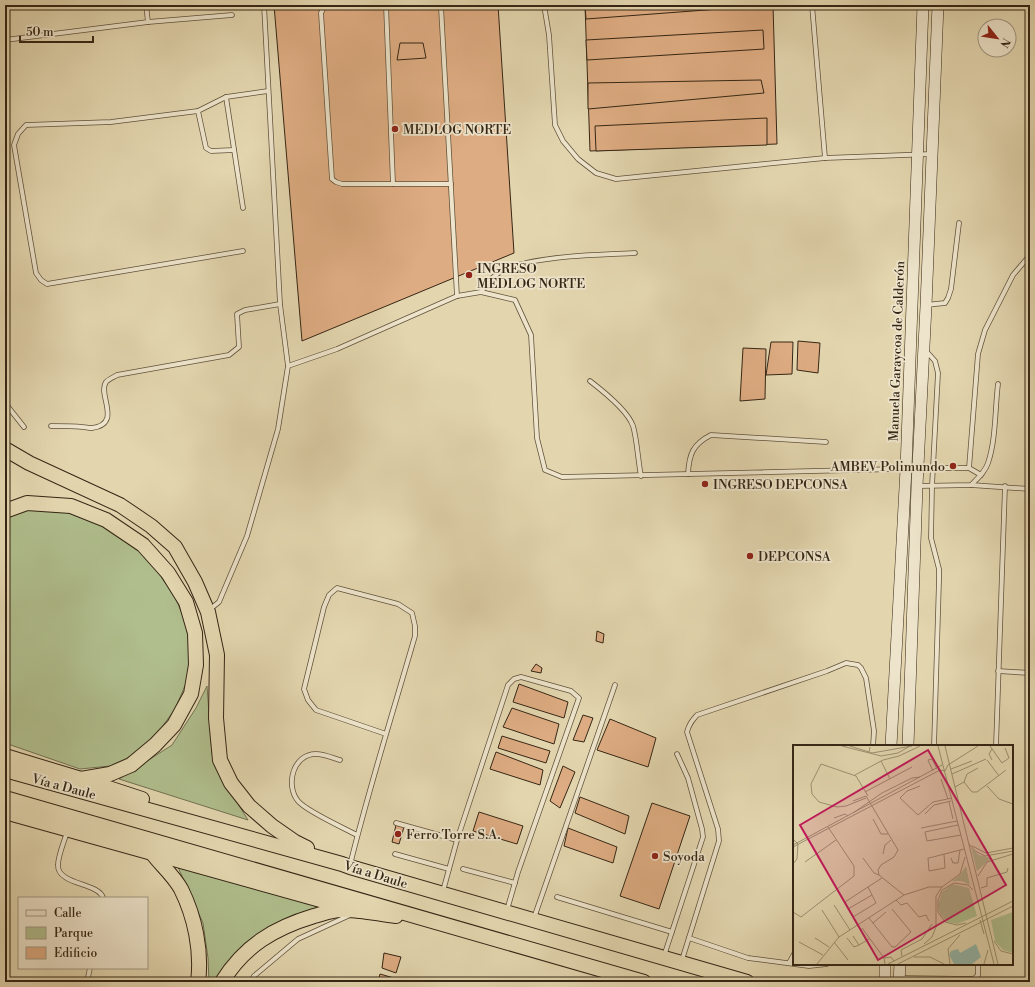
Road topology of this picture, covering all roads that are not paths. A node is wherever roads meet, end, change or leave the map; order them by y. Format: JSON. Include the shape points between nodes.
{"nodes":[{"id":1,"x":146,"y":5,"type":"edge"},
{"id":2,"x":264,"y":5,"type":"edge"},
{"id":3,"x":325,"y":5,"type":"edge"},
{"id":4,"x":386,"y":5,"type":"edge"},
{"id":5,"x":440,"y":5,"type":"edge"},
{"id":6,"x":544,"y":5,"type":"edge"},
{"id":7,"x":812,"y":5,"type":"edge"},
{"id":8,"x":923,"y":5,"type":"edge"},
{"id":9,"x":938,"y":5,"type":"edge"},
{"id":10,"x":232,"y":15,"type":"dead end"},
{"id":11,"x":148,"y":22,"type":"junction"},
{"id":12,"x":5,"y":40,"type":"edge"},
{"id":13,"x":268,"y":90,"type":"junction"},
{"id":14,"x":226,"y":97,"type":"junction"},
{"id":15,"x":198,"y":110,"type":"junction"},
{"id":16,"x":234,"y":150,"type":"junction"},
{"id":17,"x":917,"y":154,"type":"junction"},
{"id":18,"x":932,"y":154,"type":"junction"},
{"id":19,"x":825,"y":158,"type":"junction"},
{"id":20,"x":393,"y":184,"type":"junction"},
{"id":21,"x":451,"y":184,"type":"junction"},
{"id":22,"x":243,"y":208,"type":"dead end"},
{"id":23,"x":959,"y":223,"type":"dead end"},
{"id":24,"x":243,"y":251,"type":"dead end"},
{"id":25,"x":635,"y":253,"type":"dead end"},
{"id":26,"x":1030,"y":255,"type":"edge"},
{"id":27,"x":481,"y":292,"type":"junction"},
{"id":28,"x":457,"y":296,"type":"junction"},
{"id":29,"x":280,"y":304,"type":"junction"},
{"id":30,"x":926,"y":306,"type":"junction"},
{"id":31,"x":924,"y":348,"type":"junction"},
{"id":32,"x":288,"y":366,"type":"junction"},
{"id":33,"x":590,"y":381,"type":"dead end"},
{"id":34,"x":998,"y":384,"type":"dead end"},
{"id":35,"x":5,"y":403,"type":"edge"},
{"id":36,"x":52,"y":426,"type":"dead end"},
{"id":37,"x":24,"y":427,"type":"dead end"},
{"id":38,"x":826,"y":442,"type":"dead end"},
{"id":39,"x":5,"y":449,"type":"edge"},
{"id":40,"x":918,"y":468,"type":"junction"},
{"id":41,"x":933,"y":468,"type":"junction"},
{"id":42,"x":969,"y":468,"type":"junction"},
{"id":43,"x":906,"y":469,"type":"junction"},
{"id":44,"x":688,"y":474,"type":"junction"},
{"id":45,"x":982,"y":475,"type":"junction"},
{"id":46,"x":641,"y":476,"type":"junction"},
{"id":47,"x":971,"y":485,"type":"junction"},
{"id":48,"x":917,"y":486,"type":"junction"},
{"id":49,"x":932,"y":486,"type":"junction"},
{"id":50,"x":1005,"y":486,"type":"junction"},
{"id":51,"x":1030,"y":489,"type":"edge"},
{"id":52,"x":5,"y":511,"type":"edge"},
{"id":53,"x":208,"y":612,"type":"junction"},
{"id":54,"x":998,"y":671,"type":"junction"},
{"id":55,"x":1030,"y":673,"type":"edge"},
{"id":56,"x":615,"y":685,"type":"dead end"},
{"id":57,"x":386,"y":734,"type":"junction"},
{"id":58,"x":873,"y":745,"type":"edge"},
{"id":59,"x":891,"y":745,"type":"edge"},
{"id":60,"x":908,"y":745,"type":"edge"},
{"id":61,"x":934,"y":745,"type":"edge"},
{"id":62,"x":996,"y":745,"type":"edge"},
{"id":63,"x":677,"y":754,"type":"dead end"},
{"id":64,"x":5,"y":756,"type":"edge"},
{"id":65,"x":340,"y":760,"type":"dead end"},
{"id":66,"x":5,"y":770,"type":"edge"},
{"id":67,"x":81,"y":779,"type":"junction"},
{"id":68,"x":5,"y":798,"type":"edge"},
{"id":69,"x":5,"y":812,"type":"edge"},
{"id":70,"x":396,"y":823,"type":"dead end"},
{"id":71,"x":68,"y":830,"type":"junction"},
{"id":72,"x":221,"y":830,"type":"junction"},
{"id":73,"x":357,"y":835,"type":"junction"},
{"id":74,"x":457,"y":840,"type":"junction"},
{"id":75,"x":186,"y":848,"type":"junction"},
{"id":76,"x":152,"y":853,"type":"junction"},
{"id":77,"x":395,"y":854,"type":"dead end"},
{"id":78,"x":346,"y":865,"type":"junction"},
{"id":79,"x":449,"y":869,"type":"junction"},
{"id":80,"x":463,"y":869,"type":"dead end"},
{"id":81,"x":515,"y":883,"type":"junction"},
{"id":82,"x":442,"y":893,"type":"junction"},
{"id":83,"x":557,"y":896,"type":"dead end"},
{"id":84,"x":104,"y":897,"type":"edge"},
{"id":85,"x":360,"y":911,"type":"junction"},
{"id":86,"x":507,"y":912,"type":"junction"},
{"id":87,"x":534,"y":920,"type":"junction"},
{"id":88,"x":454,"y":925,"type":"junction"},
{"id":89,"x":672,"y":932,"type":"junction"},
{"id":90,"x":689,"y":938,"type":"junction"},
{"id":91,"x":793,"y":956,"type":"edge"},
{"id":92,"x":664,"y":958,"type":"junction"},
{"id":93,"x":680,"y":963,"type":"junction"},
{"id":94,"x":789,"y":963,"type":"junction"},
{"id":95,"x":793,"y":964,"type":"edge"},
{"id":96,"x":802,"y":965,"type":"edge"},
{"id":97,"x":818,"y":965,"type":"edge"},
{"id":98,"x":885,"y":965,"type":"edge"},
{"id":99,"x":900,"y":965,"type":"edge"},
{"id":100,"x":978,"y":965,"type":"edge"},
{"id":101,"x":90,"y":969,"type":"edge"},
{"id":102,"x":899,"y":980,"type":"edge"},
{"id":103,"x":87,"y":982,"type":"edge"},
{"id":104,"x":198,"y":982,"type":"edge"},
{"id":105,"x":222,"y":982,"type":"edge"},
{"id":106,"x":250,"y":982,"type":"edge"},
{"id":107,"x":644,"y":982,"type":"edge"},
{"id":108,"x":746,"y":982,"type":"edge"},
{"id":109,"x":884,"y":982,"type":"edge"}],
"edges":[{"from":1,"to":11,"type":"lane"},
{"from":2,"to":13,"type":"lane"},
{"from":3,"to":20,"type":"lane","via":[[321,13],[332,179],[342,184]]},
{"from":4,"to":20,"type":"lane"},
{"from":5,"to":21,"type":"lane"},
{"from":6,"to":19,"type":"lane","via":[[549,35],[555,125],[563,141],[578,159],[596,172],[616,179]]},
{"from":7,"to":19,"type":"lane"},
{"from":8,"to":17,"type":"street","name":"Manuela Garaycoa de Calderón"},
{"from":9,"to":18,"type":"street","name":"Manuela Garaycoa de Calderón"},
{"from":10,"to":11,"type":"lane"},
{"from":11,"to":12,"type":"lane"},
{"from":13,"to":14,"type":"lane"},
{"from":13,"to":29,"type":"lane"},
{"from":14,"to":15,"type":"lane"},
{"from":14,"to":16,"type":"lane"},
{"from":15,"to":16,"type":"lane","via":[[206,148],[211,151]]},
{"from":15,"to":24,"type":"lane","via":[[112,122],[26,125],[18,134],[14,145],[36,273],[47,284]]},
{"from":16,"to":22,"type":"lane"},
{"from":17,"to":18,"type":"lane"},
{"from":17,"to":19,"type":"lane"},
{"from":17,"to":43,"type":"street","name":"Manuela Garaycoa de Calderón"},
{"from":18,"to":30,"type":"street","name":"Manuela Garaycoa de Calderón"},
{"from":20,"to":21,"type":"lane"},
{"from":21,"to":28,"type":"lane"},
{"from":23,"to":30,"type":"lane","via":[[948,298],[945,303]]},
{"from":25,"to":27,"type":"lane","via":[[553,259],[509,267],[487,281]]},
{"from":26,"to":42,"type":"lane","via":[[1013,275],[985,330],[978,354]]},
{"from":27,"to":28,"type":"lane"},
{"from":27,"to":46,"type":"lane","via":[[515,300],[531,335],[537,438],[545,470],[562,478]]},
{"from":28,"to":32,"type":"lane","via":[[337,349]]},
{"from":29,"to":32,"type":"lane"},
{"from":29,"to":36,"type":"lane","via":[[245,310],[237,314],[239,347],[228,355],[117,375],[110,379],[104,388],[108,415],[106,421],[100,425],[91,428]]},
{"from":30,"to":31,"type":"street","name":"Manuela Garaycoa de Calderón"},
{"from":31,"to":40,"type":"street","name":"Manuela Garaycoa de Calderón"},
{"from":31,"to":41,"type":"lane","via":[[934,361],[938,373]]},
{"from":32,"to":53,"type":"lane","via":[[278,429],[247,536],[218,602]]},
{"from":33,"to":46,"type":"lane","via":[[610,397],[633,425]]},
{"from":34,"to":45,"type":"lane","via":[[992,447]]},
{"from":35,"to":37,"type":"lane"},
{"from":38,"to":44,"type":"lane","via":[[711,435],[701,440],[693,450]]},
{"from":39,"to":53,"type":"highway","via":[[29,463],[120,505],[151,526],[175,547]]},
{"from":40,"to":41,"type":"lane"},
{"from":40,"to":43,"type":"lane"},
{"from":40,"to":48,"type":"street","name":"Manuela Garaycoa de Calderón"},
{"from":41,"to":42,"type":"lane"},
{"from":41,"to":49,"type":"lane"},
{"from":42,"to":45,"type":"lane"},
{"from":43,"to":44,"type":"lane"},
{"from":43,"to":59,"type":"street","name":"Manuela Garaycoa de Calderón"},
{"from":44,"to":46,"type":"lane"},
{"from":45,"to":47,"type":"lane"},
{"from":47,"to":49,"type":"lane"},
{"from":47,"to":50,"type":"lane"},
{"from":48,"to":49,"type":"lane"},
{"from":48,"to":60,"type":"street","name":"Manuela Garaycoa de Calderón"},
{"from":49,"to":61,"type":"lane","via":[[931,538],[940,580]]},
{"from":50,"to":51,"type":"lane"},
{"from":50,"to":54,"type":"lane"},
{"from":52,"to":67,"type":"highway","via":[[27,503],[70,506],[106,520],[143,545],[168,574],[188,608],[195,634],[196,665],[191,694],[174,725],[131,765],[110,774]]},
{"from":53,"to":78,"type":"highway","via":[[216,655],[216,718],[220,760],[231,783],[249,806],[272,826],[295,842]]},
{"from":54,"to":55,"type":"lane"},
{"from":54,"to":62,"type":"lane"},
{"from":56,"to":87,"type":"lane"},
{"from":57,"to":57,"type":"lane","via":[[316,710],[304,689],[324,607],[329,596],[337,588],[398,604],[412,613],[414,636]]},
{"from":57,"to":73,"type":"lane"},
{"from":58,"to":90,"type":"lane","via":[[874,731],[866,678],[862,668],[851,663],[841,664],[697,715],[688,726],[687,732],[718,829],[719,842]]},
{"from":63,"to":89,"type":"lane","via":[[688,778],[703,837]]},
{"from":64,"to":67,"type":"highway"},
{"from":65,"to":73,"type":"lane","via":[[316,754],[304,757],[296,766],[291,782],[298,801]]},
{"from":66,"to":72,"type":"highway","name":"Vía a Daule"},
{"from":67,"to":72,"type":"highway","via":[[131,795]]},
{"from":68,"to":75,"type":"highway","name":"Vía a Daule"},
{"from":69,"to":71,"type":"highway"},
{"from":70,"to":74,"type":"lane"},
{"from":71,"to":76,"type":"highway"},
{"from":71,"to":84,"type":"lane","via":[[58,865],[59,870],[79,884],[99,890]]},
{"from":72,"to":78,"type":"highway","name":"Vía a Daule"},
{"from":73,"to":78,"type":"lane"},
{"from":74,"to":79,"type":"lane"},
{"from":74,"to":81,"type":"lane","via":[[508,685],[514,679],[522,677],[571,691],[579,698]]},
{"from":75,"to":76,"type":"highway"},
{"from":75,"to":88,"type":"highway","name":"Vía a Daule"},
{"from":76,"to":85,"type":"highway"},
{"from":76,"to":104,"type":"highway","via":[[180,888],[193,918],[199,952]]},
{"from":77,"to":79,"type":"lane"},
{"from":78,"to":82,"type":"highway","name":"Vía a Daule"},
{"from":79,"to":82,"type":"lane"},
{"from":80,"to":81,"type":"lane"},
{"from":81,"to":86,"type":"lane"},
{"from":82,"to":86,"type":"highway","name":"Vía a Daule"},
{"from":83,"to":89,"type":"lane"},
{"from":85,"to":88,"type":"highway"},
{"from":85,"to":105,"type":"highway","via":[[340,910],[300,920],[276,930],[254,944],[236,961]]},
{"from":85,"to":106,"type":"lane","via":[[298,939]]},
{"from":86,"to":87,"type":"highway","name":"Vía a Daule"},
{"from":87,"to":92,"type":"highway","name":"Vía a Daule"},
{"from":88,"to":107,"type":"highway","name":"Vía a Daule"},
{"from":89,"to":92,"type":"lane"},
{"from":90,"to":93,"type":"lane"},
{"from":90,"to":94,"type":"lane","via":[[748,958]]},
{"from":91,"to":94,"type":"lane"},
{"from":92,"to":93,"type":"highway","name":"Vía a Daule"},
{"from":93,"to":108,"type":"highway","name":"Vía a Daule"},
{"from":94,"to":95,"type":"lane"},
{"from":96,"to":97,"type":"lane"},
{"from":98,"to":109,"type":"street"},
{"from":99,"to":102,"type":"street"},
{"from":100,"to":102,"type":"lane","via":[[978,975],[974,979]]},
{"from":101,"to":103,"type":"lane"}]}
